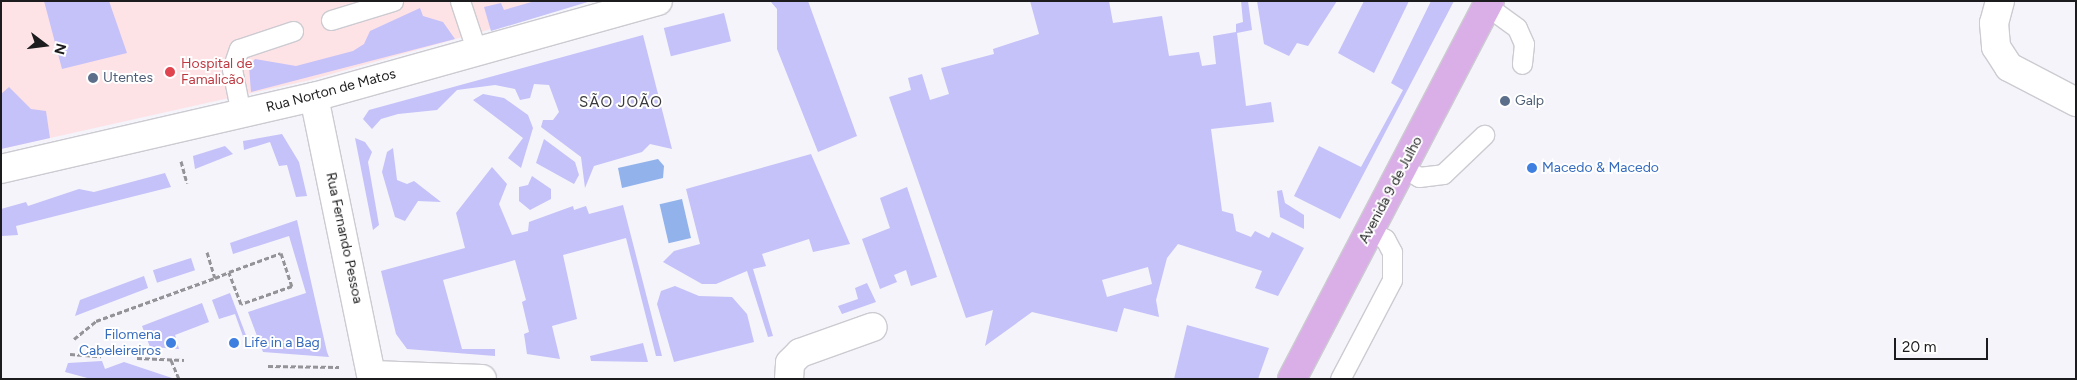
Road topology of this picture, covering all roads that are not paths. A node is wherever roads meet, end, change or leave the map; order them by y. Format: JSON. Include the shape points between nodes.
{"nodes":[{"id":1,"x":393,"y":1,"type":"edge"},
{"id":2,"x":460,"y":1,"type":"edge"},
{"id":3,"x":658,"y":1,"type":"edge"},
{"id":4,"x":2000,"y":1,"type":"edge"},
{"id":5,"x":1488,"y":4,"type":"edge"},
{"id":6,"x":330,"y":20,"type":"dead end"},
{"id":7,"x":293,"y":31,"type":"dead end"},
{"id":8,"x":477,"y":52,"type":"junction"},
{"id":9,"x":1522,"y":64,"type":"dead end"},
{"id":10,"x":314,"y":97,"type":"junction"},
{"id":11,"x":2076,"y":102,"type":"edge"},
{"id":12,"x":241,"y":114,"type":"junction"},
{"id":13,"x":1484,"y":135,"type":"dead end"},
{"id":14,"x":1403,"y":168,"type":"junction"},
{"id":15,"x":1,"y":169,"type":"edge"},
{"id":16,"x":1370,"y":231,"type":"junction"},
{"id":17,"x":873,"y":327,"type":"dead end"},
{"id":18,"x":372,"y":377,"type":"edge"},
{"id":19,"x":482,"y":379,"type":"edge"},
{"id":20,"x":789,"y":379,"type":"edge"},
{"id":21,"x":1292,"y":379,"type":"edge"},
{"id":22,"x":1340,"y":379,"type":"edge"}],
"edges":[{"from":1,"to":6,"type":"lane"},
{"from":2,"to":8,"type":"lane"},
{"from":3,"to":8,"type":"street","name":"Rua Norton de Matos"},
{"from":4,"to":11,"type":"street","via":[[1994,23],[1996,47],[2009,67]]},
{"from":5,"to":9,"type":"lane","via":[[1517,28],[1524,44]]},
{"from":5,"to":14,"type":"main road","name":"Avenida 9 de Julho"},
{"from":7,"to":12,"type":"lane","via":[[239,49],[232,69]]},
{"from":8,"to":10,"type":"street","name":"Rua Norton de Matos"},
{"from":10,"to":12,"type":"street","name":"Rua Norton de Matos"},
{"from":10,"to":18,"type":"street","name":"Rua Fernando Pessoa"},
{"from":12,"to":15,"type":"street","name":"Rua Norton de Matos"},
{"from":13,"to":14,"type":"lane","via":[[1443,174],[1420,177]]},
{"from":14,"to":16,"type":"main road","name":"Avenida 9 de Julho"},
{"from":16,"to":21,"type":"main road","name":"Avenida 9 de Julho"},
{"from":16,"to":22,"type":"lane","via":[[1385,239],[1392,252],[1392,280]]},
{"from":17,"to":20,"type":"street","via":[[800,353],[790,363]]},
{"from":18,"to":19,"type":"street"}]}
